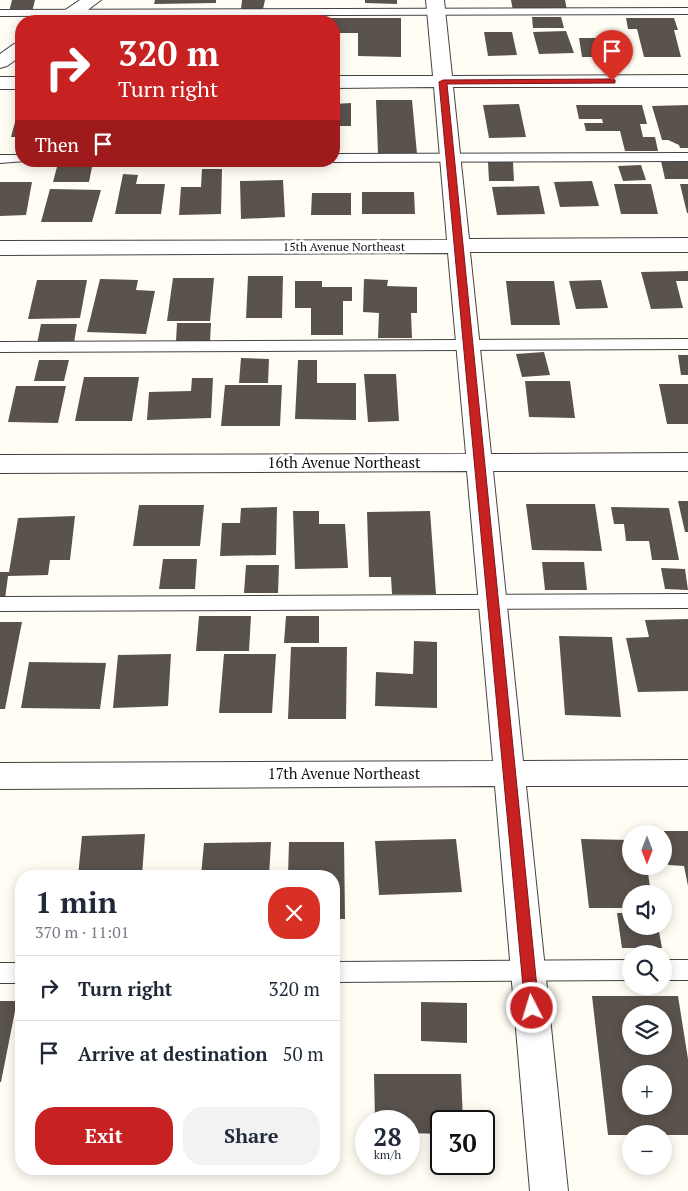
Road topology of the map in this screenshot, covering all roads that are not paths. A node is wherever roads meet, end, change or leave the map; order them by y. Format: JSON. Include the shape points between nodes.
{"nodes":[{"id":1,"x":92,"y":0,"type":"edge"},
{"id":2,"x":435,"y":6,"type":"edge"},
{"id":3,"x":688,"y":11,"type":"edge"},
{"id":4,"x":0,"y":13,"type":"edge"},
{"id":5,"x":34,"y":15,"type":"edge"},
{"id":6,"x":71,"y":15,"type":"edge"},
{"id":7,"x":135,"y":15,"type":"edge"},
{"id":8,"x":15,"y":52,"type":"edge"},
{"id":9,"x":0,"y":62,"type":"edge"},
{"id":10,"x":688,"y":81,"type":"edge"},
{"id":11,"x":340,"y":82,"type":"edge"},
{"id":12,"x":443,"y":82,"type":"junction"},
{"id":13,"x":0,"y":83,"type":"edge"},
{"id":14,"x":15,"y":83,"type":"edge"},
{"id":15,"x":450,"y":157,"type":"junction"},
{"id":16,"x":688,"y":157,"type":"edge"},
{"id":17,"x":340,"y":158,"type":"edge"},
{"id":18,"x":0,"y":159,"type":"edge"},
{"id":19,"x":15,"y":159,"type":"edge"},
{"id":20,"x":688,"y":245,"type":"edge"},
{"id":21,"x":458,"y":246,"type":"junction"},
{"id":22,"x":1,"y":253,"type":"edge"},
{"id":23,"x":688,"y":344,"type":"edge"},
{"id":24,"x":468,"y":345,"type":"junction"},
{"id":25,"x":0,"y":347,"type":"edge"},
{"id":26,"x":688,"y":462,"type":"edge"},
{"id":27,"x":479,"y":463,"type":"junction"},
{"id":28,"x":0,"y":464,"type":"edge"},
{"id":29,"x":493,"y":601,"type":"junction"},
{"id":30,"x":688,"y":601,"type":"edge"},
{"id":31,"x":0,"y":604,"type":"edge"},
{"id":32,"x":688,"y":772,"type":"edge"},
{"id":33,"x":510,"y":773,"type":"junction"},
{"id":34,"x":0,"y":776,"type":"edge"},
{"id":35,"x":622,"y":970,"type":"edge"},
{"id":36,"x":672,"y":970,"type":"edge"},
{"id":37,"x":688,"y":970,"type":"edge"},
{"id":38,"x":528,"y":971,"type":"junction"},
{"id":39,"x":340,"y":972,"type":"edge"},
{"id":40,"x":15,"y":973,"type":"edge"},
{"id":41,"x":0,"y":974,"type":"edge"},
{"id":42,"x":549,"y":1191,"type":"edge"}],
"edges":[{"from":1,"to":6,"type":"street"},
{"from":2,"to":3,"type":"lane"},
{"from":2,"to":7,"type":"lane"},
{"from":2,"to":12,"type":"street"},
{"from":4,"to":5,"type":"lane"},
{"from":8,"to":9,"type":"street"},
{"from":10,"to":12,"type":"street"},
{"from":11,"to":12,"type":"street"},
{"from":12,"to":15,"type":"street"},
{"from":13,"to":14,"type":"street"},
{"from":15,"to":16,"type":"lane"},
{"from":15,"to":17,"type":"lane"},
{"from":15,"to":21,"type":"street"},
{"from":18,"to":19,"type":"lane"},
{"from":20,"to":21,"type":"street","name":"15th Avenue Northeast"},
{"from":21,"to":22,"type":"street","name":"15th Avenue Northeast"},
{"from":21,"to":24,"type":"street"},
{"from":23,"to":24,"type":"lane"},
{"from":24,"to":25,"type":"lane"},
{"from":24,"to":27,"type":"street"},
{"from":26,"to":27,"type":"street","name":"16th Avenue Northeast"},
{"from":27,"to":28,"type":"street","name":"16th Avenue Northeast"},
{"from":27,"to":29,"type":"street"},
{"from":29,"to":30,"type":"lane"},
{"from":29,"to":31,"type":"lane"},
{"from":29,"to":33,"type":"street"},
{"from":32,"to":33,"type":"street","name":"17th Avenue Northeast"},
{"from":33,"to":34,"type":"street","name":"17th Avenue Northeast"},
{"from":33,"to":38,"type":"street"},
{"from":35,"to":38,"type":"lane"},
{"from":36,"to":37,"type":"lane"},
{"from":38,"to":39,"type":"lane"},
{"from":38,"to":42,"type":"street"},
{"from":40,"to":41,"type":"lane"}]}
